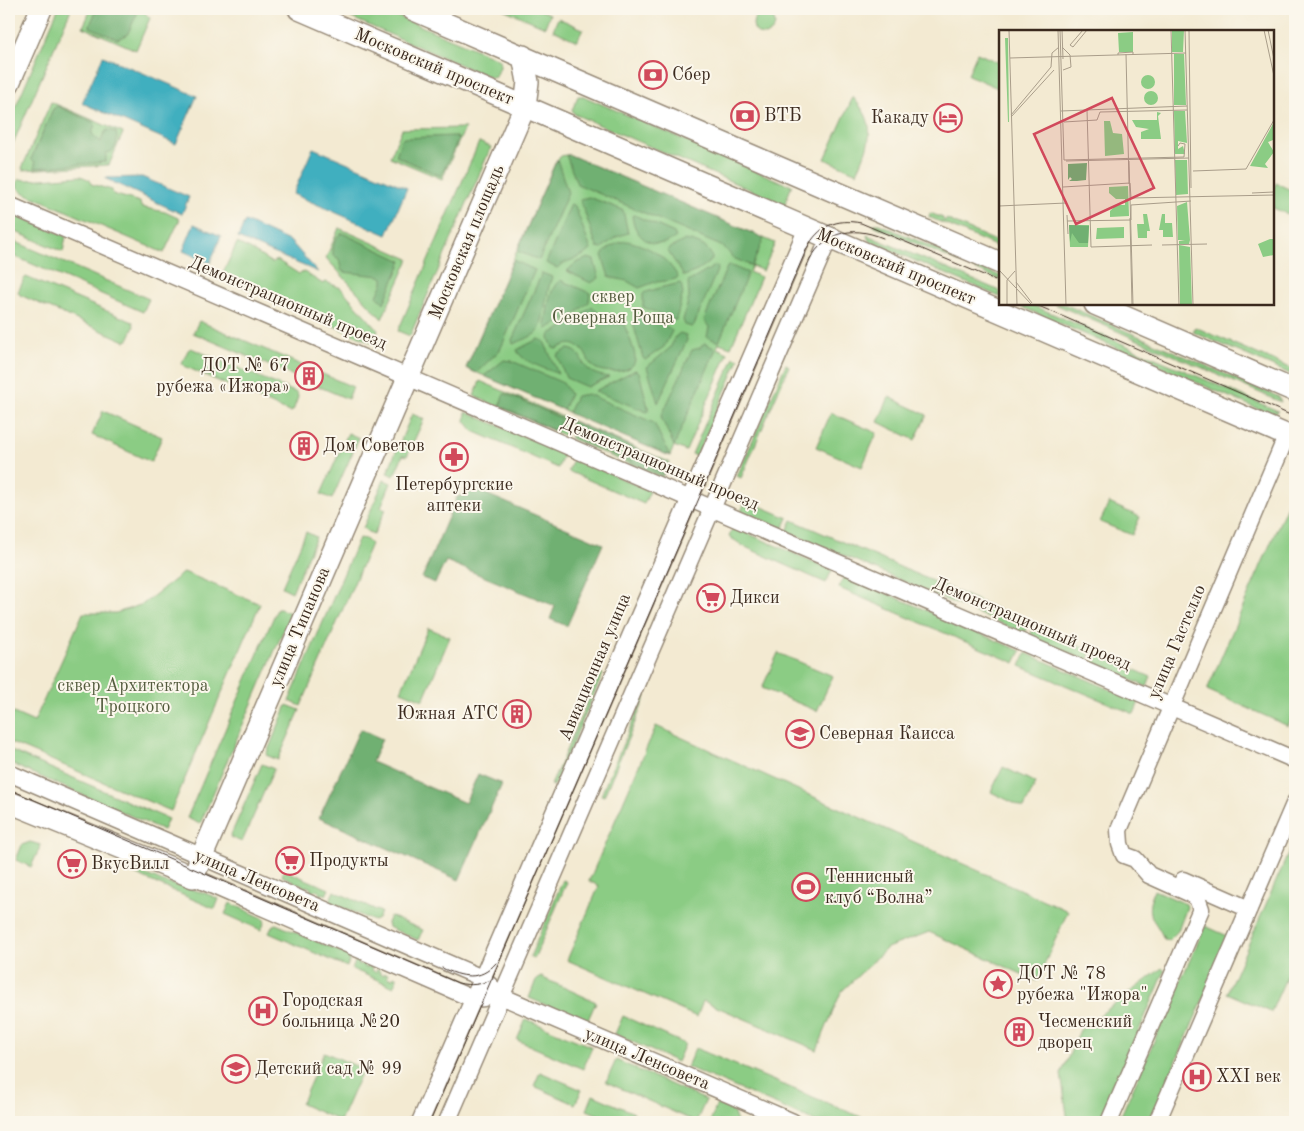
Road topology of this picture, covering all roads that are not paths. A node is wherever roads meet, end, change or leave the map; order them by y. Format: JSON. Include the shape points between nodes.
{"nodes":[{"id":1,"x":41,"y":9,"type":"edge"},
{"id":2,"x":412,"y":9,"type":"edge"},
{"id":3,"x":308,"y":11,"type":"edge"},
{"id":4,"x":523,"y":56,"type":"junction"},
{"id":5,"x":9,"y":83,"type":"edge"},
{"id":6,"x":525,"y":106,"type":"junction"},
{"id":7,"x":9,"y":205,"type":"edge"},
{"id":8,"x":807,"y":228,"type":"junction"},
{"id":9,"x":829,"y":238,"type":"junction"},
{"id":10,"x":999,"y":263,"type":"edge"},
{"id":11,"x":1097,"y":305,"type":"edge"},
{"id":12,"x":408,"y":377,"type":"junction"},
{"id":13,"x":1295,"y":391,"type":"edge"},
{"id":14,"x":1291,"y":437,"type":"edge"},
{"id":15,"x":690,"y":499,"type":"junction"},
{"id":16,"x":712,"y":508,"type":"junction"},
{"id":17,"x":1171,"y":706,"type":"junction"},
{"id":18,"x":1295,"y":760,"type":"edge"},
{"id":19,"x":13,"y":775,"type":"edge"},
{"id":20,"x":9,"y":797,"type":"edge"},
{"id":21,"x":9,"y":802,"type":"edge"},
{"id":22,"x":1295,"y":802,"type":"edge"},
{"id":23,"x":201,"y":856,"type":"junction"},
{"id":24,"x":1135,"y":859,"type":"junction"},
{"id":25,"x":192,"y":878,"type":"junction"},
{"id":26,"x":1249,"y":909,"type":"junction"},
{"id":27,"x":482,"y":978,"type":"junction"},
{"id":28,"x":501,"y":996,"type":"junction"},
{"id":29,"x":474,"y":999,"type":"junction"},
{"id":30,"x":420,"y":1122,"type":"edge"},
{"id":31,"x":446,"y":1122,"type":"edge"},
{"id":32,"x":793,"y":1122,"type":"edge"},
{"id":33,"x":1109,"y":1122,"type":"edge"},
{"id":34,"x":1157,"y":1122,"type":"edge"}],
"edges":[{"from":1,"to":5,"type":"main road"},
{"from":2,"to":4,"type":"main road"},
{"from":3,"to":6,"type":"main road","name":"Московский проспект"},
{"from":4,"to":6,"type":"main road","name":"Московский проспект","via":[[528,82]]},
{"from":4,"to":10,"type":"main road"},
{"from":6,"to":8,"type":"main road","name":"Московский проспект"},
{"from":6,"to":12,"type":"main road","name":"Московская площадь"},
{"from":7,"to":12,"type":"street","name":"Демонстрационный проезд"},
{"from":8,"to":9,"type":"main road","name":"Московский проспект"},
{"from":8,"to":15,"type":"street","name":"Авиационная улица"},
{"from":9,"to":14,"type":"main road","name":"Московский проспект"},
{"from":9,"to":16,"type":"street"},
{"from":11,"to":13,"type":"main road"},
{"from":12,"to":15,"type":"street","name":"Демонстрационный проезд"},
{"from":12,"to":23,"type":"main road","name":"улица Типанова"},
{"from":14,"to":17,"type":"street","name":"улица Гастелло"},
{"from":15,"to":16,"type":"street","name":"Демонстрационный проезд"},
{"from":15,"to":27,"type":"street","name":"Авиационная улица"},
{"from":16,"to":17,"type":"street","name":"Демонстрационный проезд"},
{"from":16,"to":28,"type":"street"},
{"from":17,"to":18,"type":"street","name":"Демонстрационный проезд"},
{"from":17,"to":24,"type":"street","name":"улица Гастелло","via":[[1119,830],[1124,855]]},
{"from":19,"to":20,"type":"street"},
{"from":19,"to":23,"type":"street","name":"улица Ленсовета"},
{"from":21,"to":25,"type":"main road","name":"улица Ленсовета"},
{"from":22,"to":26,"type":"street"},
{"from":23,"to":25,"type":"main road","name":"улица Типанова"},
{"from":23,"to":27,"type":"street","name":"улица Ленсовета"},
{"from":24,"to":26,"type":"street","name":"улица Гастелло"},
{"from":24,"to":33,"type":"street","name":"улица Гастелло","via":[[1149,875],[1197,898],[1201,909]]},
{"from":25,"to":29,"type":"street","name":"улица Ленсовета"},
{"from":26,"to":34,"type":"street"},
{"from":27,"to":28,"type":"street","name":"улица Ленсовета"},
{"from":27,"to":29,"type":"street","name":"Авиационная улица"},
{"from":28,"to":29,"type":"street","name":"улица Ленсовета"},
{"from":28,"to":31,"type":"street"},
{"from":28,"to":32,"type":"street","name":"улица Ленсовета"},
{"from":29,"to":30,"type":"street","name":"Авиационная улица"}]}
